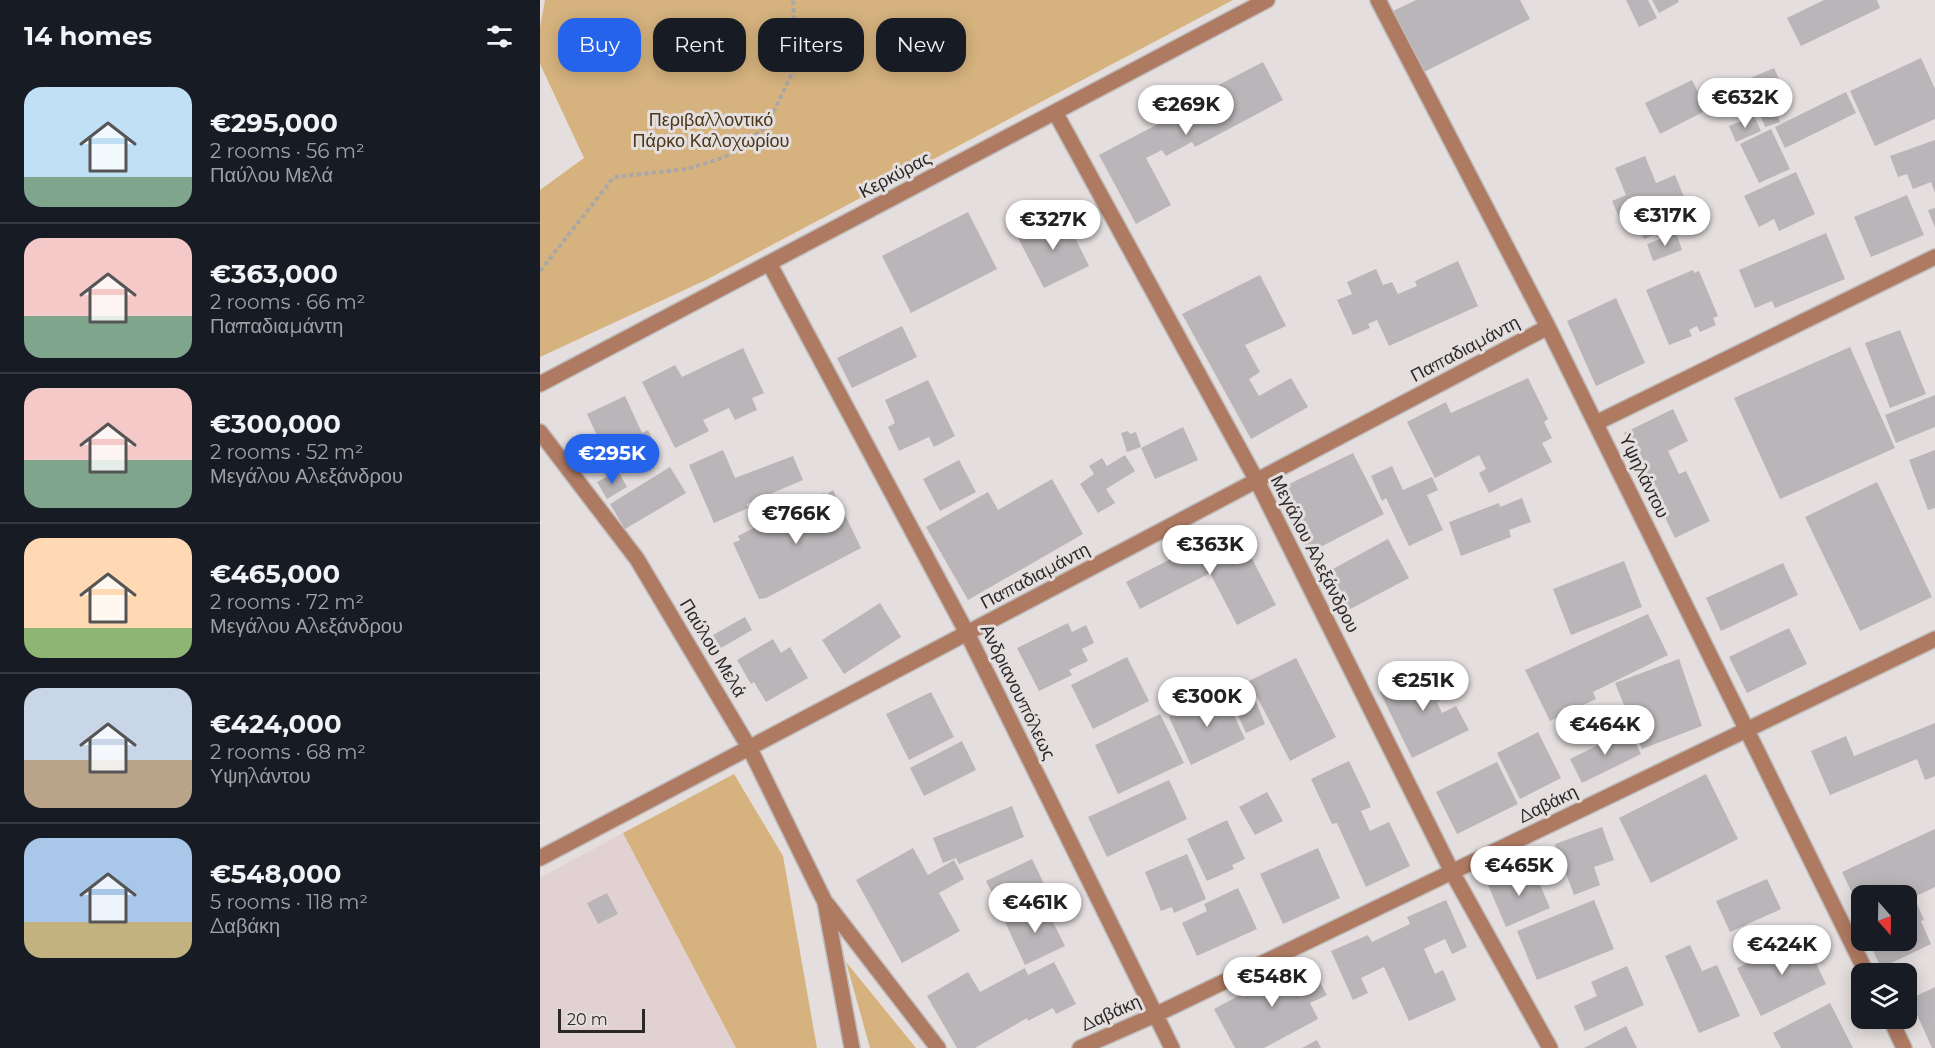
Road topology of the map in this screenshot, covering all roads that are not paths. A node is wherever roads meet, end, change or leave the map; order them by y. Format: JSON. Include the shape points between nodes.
{"nodes":[{"id":1,"x":1268,"y":0,"type":"edge"},
{"id":2,"x":1378,"y":0,"type":"edge"},
{"id":3,"x":1055,"y":112,"type":"junction"},
{"id":4,"x":1935,"y":257,"type":"edge"},
{"id":5,"x":769,"y":263,"type":"junction"},
{"id":6,"x":1548,"y":327,"type":"junction"},
{"id":7,"x":540,"y":384,"type":"edge"},
{"id":8,"x":1596,"y":423,"type":"junction"},
{"id":9,"x":540,"y":432,"type":"edge"},
{"id":10,"x":1257,"y":481,"type":"junction"},
{"id":11,"x":967,"y":633,"type":"junction"},
{"id":12,"x":1935,"y":639,"type":"edge"},
{"id":13,"x":1747,"y":729,"type":"junction"},
{"id":14,"x":750,"y":749,"type":"junction"},
{"id":15,"x":540,"y":858,"type":"edge"},
{"id":16,"x":1452,"y":872,"type":"junction"},
{"id":17,"x":825,"y":902,"type":"junction"},
{"id":18,"x":1862,"y":963,"type":"edge"},
{"id":19,"x":1155,"y":1015,"type":"junction"},
{"id":20,"x":1895,"y":1029,"type":"edge"},
{"id":21,"x":852,"y":1048,"type":"edge"},
{"id":22,"x":938,"y":1048,"type":"edge"},
{"id":23,"x":1080,"y":1048,"type":"edge"},
{"id":24,"x":1172,"y":1048,"type":"edge"},
{"id":25,"x":1550,"y":1048,"type":"edge"},
{"id":26,"x":1904,"y":1048,"type":"edge"}],
"edges":[{"from":1,"to":3,"type":"street","name":"Κερκύρας"},
{"from":2,"to":6,"type":"street","name":"Υψηλάντου"},
{"from":3,"to":5,"type":"street","name":"Κερκύρας"},
{"from":3,"to":10,"type":"street","name":"Μεγάλου Αλεξάνδρου"},
{"from":4,"to":8,"type":"street"},
{"from":5,"to":7,"type":"street","name":"Κερκύρας"},
{"from":5,"to":11,"type":"street","name":"Ανδριανουπόλεως"},
{"from":6,"to":8,"type":"street","name":"Υψηλάντου"},
{"from":6,"to":10,"type":"street","name":"Παπαδιαμάντη"},
{"from":8,"to":13,"type":"street","name":"Υψηλάντου"},
{"from":9,"to":14,"type":"street","name":"Παύλου Μελά","via":[[637,559]]},
{"from":10,"to":11,"type":"street","name":"Παπαδιαμάντη"},
{"from":10,"to":16,"type":"street","name":"Μεγάλου Αλεξάνδρου"},
{"from":11,"to":14,"type":"street","name":"Παπαδιαμάντη"},
{"from":11,"to":19,"type":"street","name":"Ανδριανουπόλεως"},
{"from":12,"to":13,"type":"street","name":"Δαβάκη"},
{"from":13,"to":16,"type":"street","name":"Δαβάκη"},
{"from":13,"to":18,"type":"street","name":"Υψηλάντου"},
{"from":14,"to":15,"type":"street","name":"Παπαδιαμάντη"},
{"from":14,"to":17,"type":"street","name":"Παύλου Μελά"},
{"from":16,"to":19,"type":"street","name":"Δαβάκη"},
{"from":16,"to":25,"type":"street","name":"Μεγάλου Αλεξάνδρου"},
{"from":17,"to":21,"type":"street","name":"Παύλου Μελά"},
{"from":17,"to":22,"type":"street","name":"Παύλου Μελά"},
{"from":19,"to":23,"type":"street","name":"Δαβάκη"},
{"from":19,"to":24,"type":"street","name":"Ανδριανουπόλεως"},
{"from":20,"to":26,"type":"street"}]}
